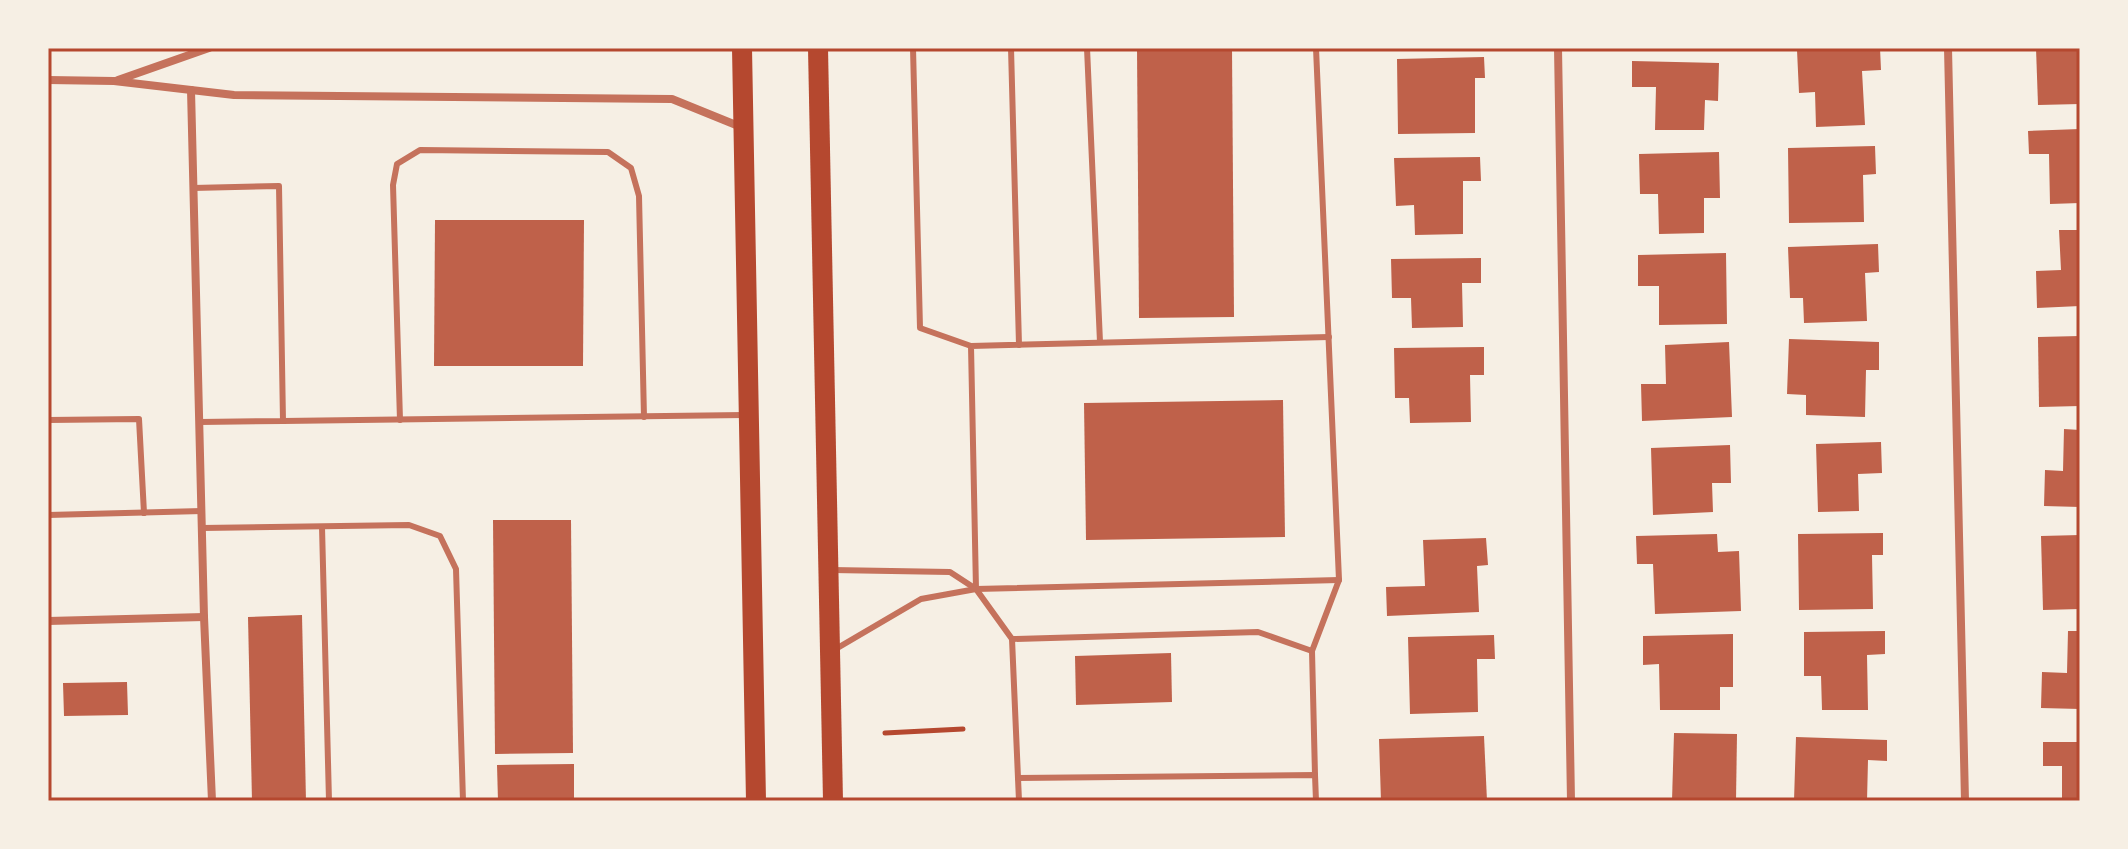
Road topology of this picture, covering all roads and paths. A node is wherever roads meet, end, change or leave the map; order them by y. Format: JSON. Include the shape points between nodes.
{"nodes":[{"id":1,"x":209,"y":48,"type":"edge"},
{"id":2,"x":742,"y":48,"type":"edge"},
{"id":3,"x":818,"y":48,"type":"edge"},
{"id":4,"x":913,"y":48,"type":"edge"},
{"id":5,"x":1011,"y":48,"type":"edge"},
{"id":6,"x":1087,"y":48,"type":"edge"},
{"id":7,"x":1316,"y":48,"type":"edge"},
{"id":8,"x":1558,"y":48,"type":"edge"},
{"id":9,"x":1948,"y":48,"type":"edge"},
{"id":10,"x":48,"y":80,"type":"edge"},
{"id":11,"x":114,"y":81,"type":"junction"},
{"id":12,"x":191,"y":90,"type":"junction"},
{"id":13,"x":743,"y":128,"type":"junction"},
{"id":14,"x":193,"y":188,"type":"junction"},
{"id":15,"x":1329,"y":337,"type":"junction"},
{"id":16,"x":1100,"y":342,"type":"junction"},
{"id":17,"x":1019,"y":345,"type":"junction"},
{"id":18,"x":971,"y":346,"type":"junction"},
{"id":19,"x":749,"y":415,"type":"junction"},
{"id":20,"x":644,"y":417,"type":"junction"},
{"id":21,"x":48,"y":420,"type":"edge"},
{"id":22,"x":400,"y":420,"type":"junction"},
{"id":23,"x":283,"y":421,"type":"junction"},
{"id":24,"x":200,"y":422,"type":"junction"},
{"id":25,"x":202,"y":511,"type":"junction"},
{"id":26,"x":144,"y":513,"type":"junction"},
{"id":27,"x":48,"y":515,"type":"edge"},
{"id":28,"x":322,"y":527,"type":"junction"},
{"id":29,"x":202,"y":528,"type":"junction"},
{"id":30,"x":829,"y":570,"type":"junction"},
{"id":31,"x":1339,"y":580,"type":"junction"},
{"id":32,"x":976,"y":589,"type":"junction"},
{"id":33,"x":204,"y":617,"type":"junction"},
{"id":34,"x":48,"y":621,"type":"edge"},
{"id":35,"x":1012,"y":639,"type":"junction"},
{"id":36,"x":1312,"y":651,"type":"junction"},
{"id":37,"x":830,"y":652,"type":"junction"},
{"id":38,"x":963,"y":729,"type":"dead end"},
{"id":39,"x":885,"y":733,"type":"dead end"},
{"id":40,"x":1315,"y":775,"type":"junction"},
{"id":41,"x":1018,"y":778,"type":"junction"},
{"id":42,"x":212,"y":801,"type":"edge"},
{"id":43,"x":329,"y":801,"type":"edge"},
{"id":44,"x":463,"y":801,"type":"edge"},
{"id":45,"x":756,"y":801,"type":"edge"},
{"id":46,"x":833,"y":801,"type":"edge"},
{"id":47,"x":1019,"y":801,"type":"edge"},
{"id":48,"x":1316,"y":801,"type":"edge"},
{"id":49,"x":1571,"y":801,"type":"edge"},
{"id":50,"x":1965,"y":801,"type":"edge"}],
"edges":[{"from":1,"to":11,"type":"street"},
{"from":2,"to":13,"type":"main road"},
{"from":3,"to":30,"type":"main road"},
{"from":4,"to":18,"type":"lane","via":[[920,328]]},
{"from":5,"to":17,"type":"lane"},
{"from":6,"to":16,"type":"lane"},
{"from":7,"to":15,"type":"lane"},
{"from":8,"to":49,"type":"street"},
{"from":9,"to":50,"type":"street"},
{"from":10,"to":11,"type":"street"},
{"from":11,"to":12,"type":"street"},
{"from":12,"to":13,"type":"street","via":[[234,95],[672,99]]},
{"from":12,"to":14,"type":"street"},
{"from":13,"to":19,"type":"main road"},
{"from":14,"to":23,"type":"lane","via":[[279,186]]},
{"from":14,"to":24,"type":"street"},
{"from":15,"to":16,"type":"lane"},
{"from":15,"to":31,"type":"lane"},
{"from":16,"to":17,"type":"lane"},
{"from":17,"to":18,"type":"lane"},
{"from":18,"to":32,"type":"lane"},
{"from":19,"to":20,"type":"lane"},
{"from":19,"to":45,"type":"main road"},
{"from":20,"to":22,"type":"lane"},
{"from":20,"to":22,"type":"lane","via":[[639,196],[631,168],[608,152],[420,150],[397,164],[393,185]]},
{"from":21,"to":26,"type":"lane","via":[[139,419]]},
{"from":22,"to":23,"type":"lane"},
{"from":23,"to":24,"type":"lane"},
{"from":24,"to":25,"type":"street"},
{"from":25,"to":26,"type":"lane"},
{"from":25,"to":29,"type":"street"},
{"from":26,"to":27,"type":"lane"},
{"from":28,"to":29,"type":"lane"},
{"from":28,"to":43,"type":"lane"},
{"from":28,"to":44,"type":"lane","via":[[409,525],[440,536],[456,569]]},
{"from":29,"to":33,"type":"street"},
{"from":30,"to":32,"type":"lane","via":[[950,572]]},
{"from":30,"to":37,"type":"main road"},
{"from":31,"to":32,"type":"lane"},
{"from":31,"to":36,"type":"lane"},
{"from":32,"to":35,"type":"lane"},
{"from":32,"to":37,"type":"lane","via":[[921,599]]},
{"from":33,"to":34,"type":"street"},
{"from":33,"to":42,"type":"street"},
{"from":35,"to":36,"type":"lane","via":[[1258,632]]},
{"from":35,"to":41,"type":"lane"},
{"from":36,"to":40,"type":"lane"},
{"from":37,"to":46,"type":"main road"},
{"from":38,"to":39,"type":"path"},
{"from":40,"to":41,"type":"lane"},
{"from":40,"to":48,"type":"lane"},
{"from":41,"to":47,"type":"lane"}]}
